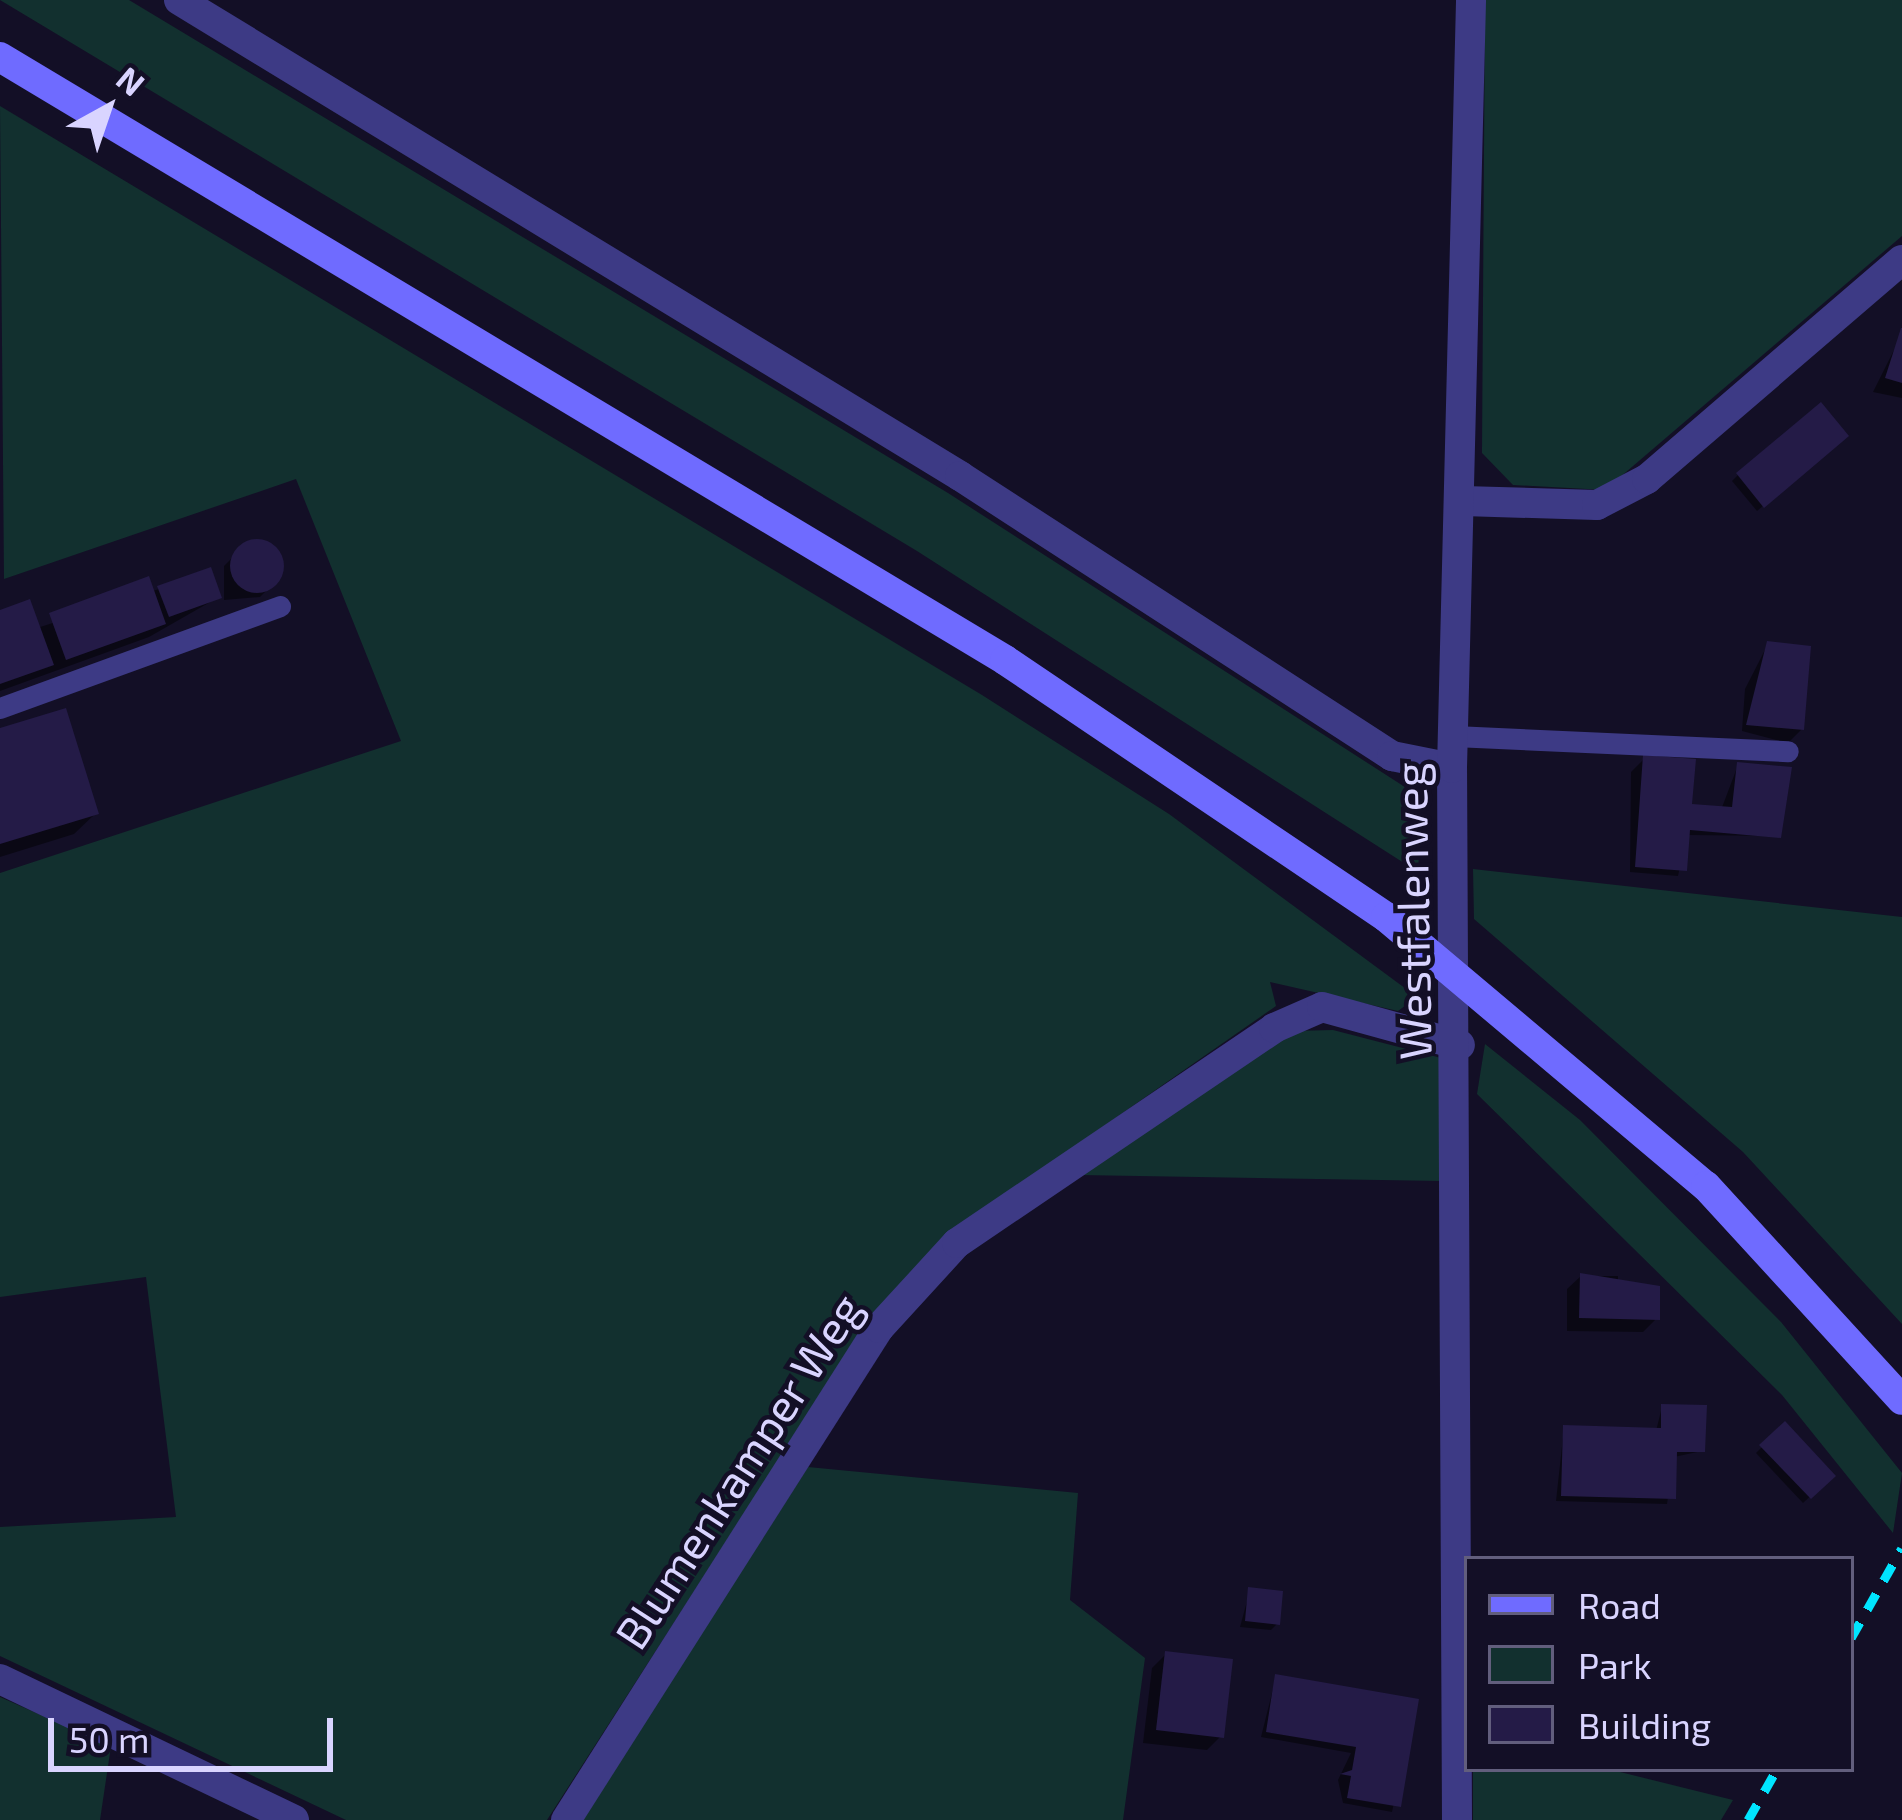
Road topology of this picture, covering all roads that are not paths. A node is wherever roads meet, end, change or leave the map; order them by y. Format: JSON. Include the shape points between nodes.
{"nodes":[{"id":1,"x":179,"y":0,"type":"edge"},
{"id":2,"x":1471,"y":0,"type":"edge"},
{"id":3,"x":0,"y":57,"type":"edge"},
{"id":4,"x":1902,"y":260,"type":"edge"},
{"id":5,"x":1462,"y":501,"type":"junction"},
{"id":6,"x":280,"y":606,"type":"dead end"},
{"id":7,"x":0,"y":708,"type":"edge"},
{"id":8,"x":1454,"y":736,"type":"junction"},
{"id":9,"x":1788,"y":751,"type":"dead end"},
{"id":10,"x":1453,"y":768,"type":"junction"},
{"id":11,"x":1460,"y":1045,"type":"junction"},
{"id":12,"x":1902,"y":1400,"type":"edge"},
{"id":13,"x":0,"y":1679,"type":"edge"},
{"id":14,"x":294,"y":1820,"type":"edge"},
{"id":15,"x":566,"y":1820,"type":"edge"},
{"id":16,"x":1457,"y":1820,"type":"edge"}],
"edges":[{"from":1,"to":10,"type":"street","via":[[960,476],[1392,757]]},
{"from":2,"to":5,"type":"street","name":"Westfalenweg"},
{"from":3,"to":12,"type":"main road","via":[[1005,660],[1386,917],[1706,1186]]},
{"from":4,"to":5,"type":"street","via":[[1614,496]]},
{"from":5,"to":8,"type":"street","name":"Westfalenweg"},
{"from":6,"to":7,"type":"lane"},
{"from":8,"to":9,"type":"lane"},
{"from":8,"to":10,"type":"street","name":"Westfalenweg"},
{"from":10,"to":11,"type":"street","name":"Westfalenweg"},
{"from":11,"to":15,"type":"street","name":"Blumenkamper Weg","via":[[1322,1007],[1274,1028],[957,1243],[879,1328]]},
{"from":11,"to":16,"type":"street","name":"Westfalenweg"},
{"from":13,"to":14,"type":"street"}]}
